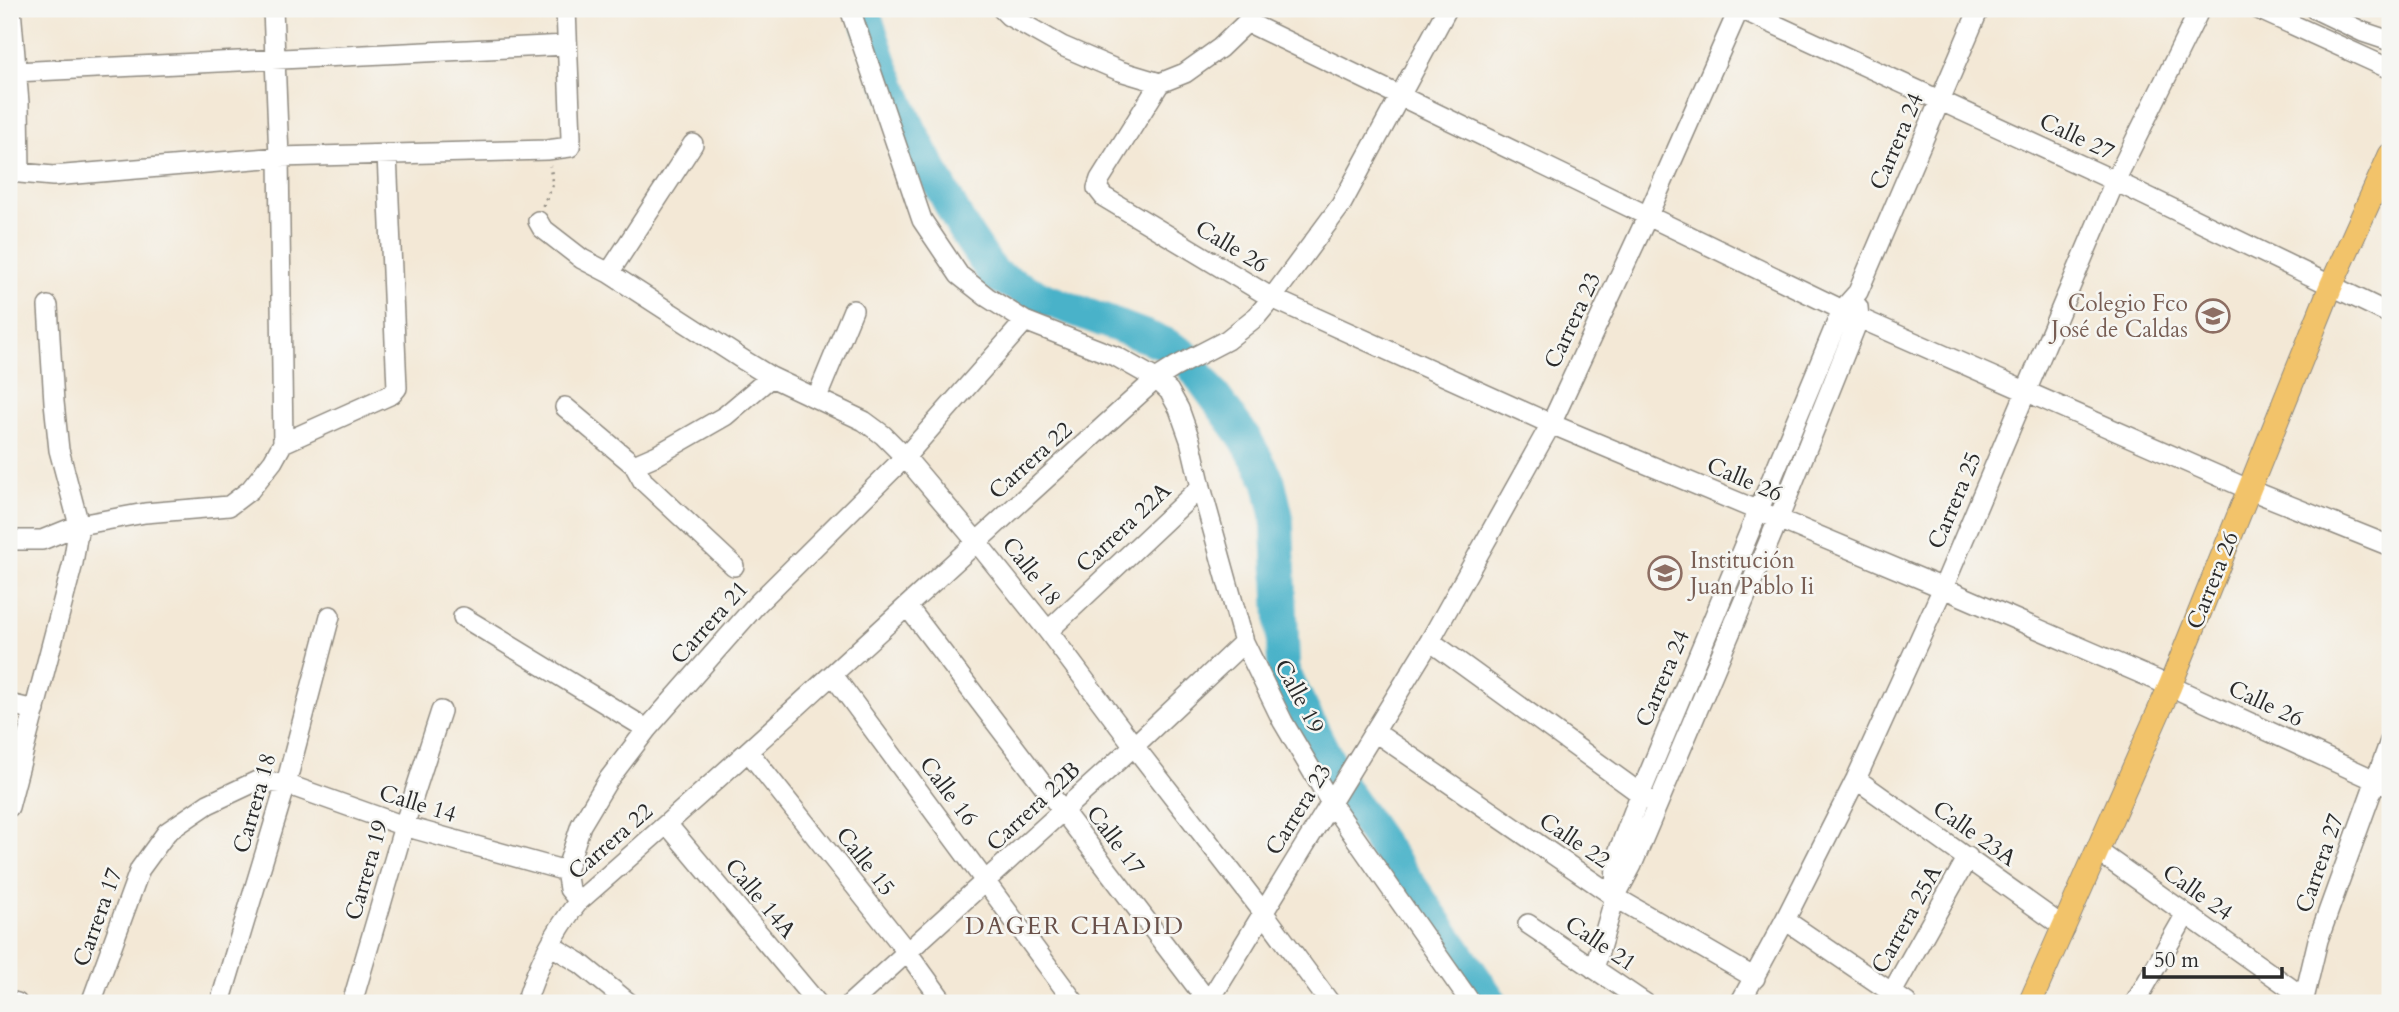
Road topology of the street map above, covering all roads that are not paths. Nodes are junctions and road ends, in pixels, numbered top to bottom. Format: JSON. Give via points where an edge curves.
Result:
{"nodes":[{"id":1,"x":11,"y":9,"type":"edge"},
{"id":2,"x":273,"y":9,"type":"edge"},
{"id":3,"x":566,"y":9,"type":"edge"},
{"id":4,"x":850,"y":9,"type":"edge"},
{"id":5,"x":1002,"y":9,"type":"edge"},
{"id":6,"x":1447,"y":9,"type":"edge"},
{"id":7,"x":1740,"y":9,"type":"edge"},
{"id":8,"x":1979,"y":9,"type":"edge"},
{"id":9,"x":2200,"y":9,"type":"edge"},
{"id":10,"x":2258,"y":9,"type":"edge"},
{"id":11,"x":2315,"y":9,"type":"edge"},
{"id":12,"x":1250,"y":15,"type":"edge"},
{"id":13,"x":2390,"y":41,"type":"edge"},
{"id":14,"x":567,"y":45,"type":"junction"},
{"id":15,"x":275,"y":59,"type":"junction"},
{"id":16,"x":2390,"y":69,"type":"edge"},
{"id":17,"x":15,"y":72,"type":"junction"},
{"id":18,"x":1160,"y":83,"type":"junction"},
{"id":19,"x":1400,"y":95,"type":"junction"},
{"id":20,"x":1940,"y":100,"type":"junction"},
{"id":21,"x":14,"y":103,"type":"edge"},
{"id":22,"x":693,"y":144,"type":"dead end"},
{"id":23,"x":387,"y":154,"type":"junction"},
{"id":24,"x":2390,"y":155,"type":"edge"},
{"id":25,"x":279,"y":157,"type":"junction"},
{"id":26,"x":2115,"y":181,"type":"junction"},
{"id":27,"x":1648,"y":215,"type":"junction"},
{"id":28,"x":538,"y":221,"type":"road end"},
{"id":29,"x":609,"y":273,"type":"junction"},
{"id":30,"x":2331,"y":286,"type":"junction"},
{"id":31,"x":1272,"y":298,"type":"junction"},
{"id":32,"x":48,"y":306,"type":"dead end"},
{"id":33,"x":853,"y":310,"type":"dead end"},
{"id":34,"x":1850,"y":314,"type":"junction"},
{"id":35,"x":2390,"y":314,"type":"edge"},
{"id":36,"x":1025,"y":321,"type":"junction"},
{"id":37,"x":771,"y":377,"type":"junction"},
{"id":38,"x":1156,"y":379,"type":"junction"},
{"id":39,"x":2027,"y":393,"type":"junction"},
{"id":40,"x":817,"y":397,"type":"junction"},
{"id":41,"x":565,"y":407,"type":"dead end"},
{"id":42,"x":1551,"y":424,"type":"junction"},
{"id":43,"x":283,"y":443,"type":"junction"},
{"id":44,"x":905,"y":457,"type":"junction"},
{"id":45,"x":634,"y":466,"type":"junction"},
{"id":46,"x":1201,"y":487,"type":"junction"},
{"id":47,"x":2248,"y":489,"type":"junction"},
{"id":48,"x":1758,"y":511,"type":"junction"},
{"id":49,"x":1778,"y":520,"type":"junction"},
{"id":50,"x":79,"y":525,"type":"junction"},
{"id":51,"x":9,"y":540,"type":"edge"},
{"id":52,"x":976,"y":541,"type":"junction"},
{"id":53,"x":2390,"y":546,"type":"edge"},
{"id":54,"x":734,"y":566,"type":"dead end"},
{"id":55,"x":1943,"y":588,"type":"junction"},
{"id":56,"x":907,"y":606,"type":"junction"},
{"id":57,"x":330,"y":616,"type":"dead end"},
{"id":58,"x":463,"y":617,"type":"dead end"},
{"id":59,"x":1048,"y":631,"type":"junction"},
{"id":60,"x":1430,"y":641,"type":"junction"},
{"id":61,"x":1244,"y":642,"type":"junction"},
{"id":62,"x":832,"y":675,"type":"junction"},
{"id":63,"x":2170,"y":686,"type":"junction"},
{"id":64,"x":9,"y":704,"type":"edge"},
{"id":65,"x":34,"y":710,"type":"junction"},
{"id":66,"x":441,"y":711,"type":"dead end"},
{"id":67,"x":647,"y":729,"type":"junction"},
{"id":68,"x":1375,"y":732,"type":"junction"},
{"id":69,"x":2390,"y":741,"type":"edge"},
{"id":70,"x":1134,"y":746,"type":"junction"},
{"id":71,"x":748,"y":751,"type":"junction"},
{"id":72,"x":1856,"y":779,"type":"junction"},
{"id":73,"x":257,"y":781,"type":"joint"},
{"id":74,"x":2382,"y":783,"type":"edge"},
{"id":75,"x":286,"y":784,"type":"junction"},
{"id":76,"x":1335,"y":797,"type":"junction"},
{"id":77,"x":1648,"y":799,"type":"junction"},
{"id":78,"x":9,"y":807,"type":"edge"},
{"id":79,"x":1064,"y":810,"type":"junction"},
{"id":80,"x":667,"y":824,"type":"junction"},
{"id":81,"x":404,"y":826,"type":"junction"},
{"id":82,"x":2099,"y":852,"type":"junction"},
{"id":83,"x":1968,"y":857,"type":"junction"},
{"id":84,"x":566,"y":872,"type":"junction"},
{"id":85,"x":986,"y":882,"type":"junction"},
{"id":86,"x":1615,"y":897,"type":"junction"},
{"id":87,"x":579,"y":901,"type":"junction"},
{"id":88,"x":1263,"y":912,"type":"junction"},
{"id":89,"x":2186,"y":914,"type":"junction"},
{"id":90,"x":1785,"y":920,"type":"junction"},
{"id":91,"x":1528,"y":924,"type":"dead end"},
{"id":92,"x":2065,"y":928,"type":"junction"},
{"id":93,"x":550,"y":944,"type":"junction"},
{"id":94,"x":908,"y":953,"type":"junction"},
{"id":95,"x":1594,"y":969,"type":"junction"},
{"id":96,"x":1755,"y":978,"type":"junction"},
{"id":97,"x":1895,"y":1000,"type":"edge"},
{"id":98,"x":2303,"y":1000,"type":"edge"},
{"id":99,"x":9,"y":1001,"type":"edge"},
{"id":100,"x":17,"y":1003,"type":"edge"},
{"id":101,"x":91,"y":1003,"type":"edge"},
{"id":102,"x":220,"y":1003,"type":"edge"},
{"id":103,"x":352,"y":1003,"type":"edge"},
{"id":104,"x":526,"y":1003,"type":"edge"},
{"id":105,"x":629,"y":1003,"type":"edge"},
{"id":106,"x":817,"y":1003,"type":"edge"},
{"id":107,"x":851,"y":1003,"type":"edge"},
{"id":108,"x":944,"y":1003,"type":"edge"},
{"id":109,"x":1075,"y":1003,"type":"edge"},
{"id":110,"x":1208,"y":1003,"type":"edge"},
{"id":111,"x":1330,"y":1003,"type":"edge"},
{"id":112,"x":1471,"y":1003,"type":"edge"},
{"id":113,"x":1645,"y":1003,"type":"edge"},
{"id":114,"x":1740,"y":1003,"type":"edge"},
{"id":115,"x":2030,"y":1003,"type":"edge"},
{"id":116,"x":2134,"y":1003,"type":"edge"}],
"edges":[{"from":1,"to":17,"type":"street"},
{"from":2,"to":15,"type":"street"},
{"from":3,"to":14,"type":"street"},
{"from":4,"to":36,"type":"street","via":[[922,220],[960,275]]},
{"from":5,"to":18,"type":"street","via":[[1062,46]]},
{"from":6,"to":19,"type":"street","name":"Carrera 22"},
{"from":7,"to":20,"type":"street","name":"Calle 27"},
{"from":7,"to":27,"type":"street","name":"Carrera 23"},
{"from":8,"to":20,"type":"street","name":"Carrera 24"},
{"from":9,"to":26,"type":"street","name":"Carrera 25"},
{"from":10,"to":16,"type":"street"},
{"from":11,"to":13,"type":"street"},
{"from":12,"to":18,"type":"street","via":[[1220,48],[1185,73]]},
{"from":12,"to":19,"type":"street"},
{"from":14,"to":15,"type":"street"},
{"from":14,"to":23,"type":"street","via":[[570,147]]},
{"from":15,"to":17,"type":"street"},
{"from":15,"to":25,"type":"street"},
{"from":17,"to":21,"type":"street"},
{"from":18,"to":31,"type":"street","name":"Calle 26","via":[[1097,188],[1104,197]]},
{"from":19,"to":27,"type":"street"},
{"from":19,"to":31,"type":"street","name":"Carrera 22","via":[[1341,205]]},
{"from":20,"to":26,"type":"street","name":"Calle 27"},
{"from":20,"to":34,"type":"street","name":"Carrera 24"},
{"from":21,"to":25,"type":"street","via":[[20,173],[53,176]]},
{"from":22,"to":29,"type":"street"},
{"from":23,"to":25,"type":"street"},
{"from":23,"to":43,"type":"street","via":[[397,388]]},
{"from":24,"to":30,"type":"main road","name":"Carrera 26"},
{"from":25,"to":43,"type":"street"},
{"from":26,"to":30,"type":"street","name":"Calle 27"},
{"from":26,"to":39,"type":"street","name":"Carrera 25"},
{"from":27,"to":34,"type":"street"},
{"from":27,"to":42,"type":"street","name":"Carrera 23"},
{"from":28,"to":29,"type":"street","name":"Calle 18","via":[[556,240]]},
{"from":29,"to":37,"type":"street","name":"Calle 18"},
{"from":30,"to":35,"type":"street","name":"Calle 27"},
{"from":30,"to":47,"type":"main road","name":"Carrera 26"},
{"from":31,"to":38,"type":"street","name":"Carrera 22","via":[[1227,340]]},
{"from":31,"to":42,"type":"street","name":"Calle 26"},
{"from":32,"to":50,"type":"street","via":[[59,450]]},
{"from":33,"to":40,"type":"street"},
{"from":34,"to":39,"type":"street"},
{"from":34,"to":48,"type":"street","name":"Carrera 24"},
{"from":34,"to":49,"type":"street","name":"Carrera 24"},
{"from":36,"to":38,"type":"street","via":[[1117,357]]},
{"from":36,"to":44,"type":"street","name":"Carrera 21"},
{"from":37,"to":40,"type":"street","name":"Calle 18"},
{"from":37,"to":45,"type":"street","via":[[725,416]]},
{"from":38,"to":46,"type":"street","name":"Calle 19","via":[[1179,409]]},
{"from":38,"to":52,"type":"street","name":"Carrera 22"},
{"from":39,"to":47,"type":"street"},
{"from":39,"to":55,"type":"street","name":"Carrera 25"},
{"from":40,"to":44,"type":"street","name":"Calle 18","via":[[864,421]]},
{"from":41,"to":45,"type":"street"},
{"from":42,"to":48,"type":"street","name":"Calle 26"},
{"from":42,"to":60,"type":"street","name":"Carrera 23"},
{"from":43,"to":50,"type":"street","via":[[250,491],[229,506],[145,513]]},
{"from":44,"to":52,"type":"street","name":"Calle 18"},
{"from":44,"to":67,"type":"street","name":"Carrera 21","via":[[757,604]]},
{"from":45,"to":54,"type":"street","via":[[643,481]]},
{"from":46,"to":59,"type":"street","name":"Carrera 22A"},
{"from":46,"to":61,"type":"street","name":"Calle 19"},
{"from":47,"to":53,"type":"street"},
{"from":47,"to":63,"type":"main road","name":"Carrera 26"},
{"from":48,"to":49,"type":"street","name":"Calle 26"},
{"from":48,"to":77,"type":"street","name":"Carrera 24"},
{"from":49,"to":55,"type":"street","name":"Calle 26"},
{"from":49,"to":77,"type":"street","name":"Carrera 24"},
{"from":50,"to":51,"type":"street","via":[[42,540]]},
{"from":50,"to":65,"type":"street","via":[[74,564]]},
{"from":52,"to":56,"type":"street","name":"Carrera 22"},
{"from":52,"to":59,"type":"street","name":"Calle 18"},
{"from":55,"to":63,"type":"street","name":"Calle 26"},
{"from":55,"to":72,"type":"street","name":"Carrera 25"},
{"from":56,"to":62,"type":"street","name":"Carrera 22"},
{"from":56,"to":79,"type":"street","name":"Calle 17"},
{"from":57,"to":75,"type":"street","name":"Carrera 18"},
{"from":58,"to":67,"type":"street"},
{"from":59,"to":70,"type":"street","name":"Calle 18"},
{"from":60,"to":68,"type":"street","name":"Carrera 23"},
{"from":60,"to":77,"type":"street"},
{"from":61,"to":70,"type":"street","name":"Carrera 22B"},
{"from":61,"to":76,"type":"street","name":"Calle 19","via":[[1283,722]]},
{"from":62,"to":71,"type":"street","name":"Carrera 22"},
{"from":62,"to":85,"type":"street","name":"Calle 16"},
{"from":63,"to":74,"type":"street","name":"Calle 26"},
{"from":63,"to":82,"type":"main road","name":"Carrera 26"},
{"from":64,"to":65,"type":"street"},
{"from":65,"to":78,"type":"street"},
{"from":66,"to":81,"type":"street","name":"Carrera 19"},
{"from":67,"to":84,"type":"street","name":"Carrera 21","via":[[581,825]]},
{"from":68,"to":76,"type":"street","name":"Carrera 23"},
{"from":68,"to":86,"type":"street","name":"Calle 22"},
{"from":69,"to":74,"type":"street","name":"Carrera 27"},
{"from":70,"to":79,"type":"street","name":"Carrera 22B"},
{"from":70,"to":88,"type":"street","name":"Calle 18"},
{"from":71,"to":80,"type":"street","name":"Carrera 22"},
{"from":71,"to":94,"type":"street","name":"Calle 15"},
{"from":72,"to":83,"type":"street","name":"Calle 23A"},
{"from":72,"to":90,"type":"street","name":"Carrera 25"},
{"from":73,"to":75,"type":"street","name":"Calle 14"},
{"from":73,"to":101,"type":"street","name":"Carrera 17","via":[[208,804],[167,832],[140,869]]},
{"from":74,"to":98,"type":"street","name":"Carrera 27","via":[[2318,940]]},
{"from":75,"to":81,"type":"street","name":"Calle 14"},
{"from":75,"to":102,"type":"street","name":"Carrera 18"},
{"from":76,"to":88,"type":"street","name":"Carrera 23"},
{"from":76,"to":112,"type":"street","name":"Calle 19"},
{"from":77,"to":86,"type":"street","name":"Carrera 24","via":[[1616,858]]},
{"from":79,"to":85,"type":"street","name":"Carrera 22B"},
{"from":79,"to":110,"type":"street","name":"Calle 17"},
{"from":80,"to":87,"type":"street","name":"Carrera 22"},
{"from":80,"to":106,"type":"street","name":"Calle 14A"},
{"from":81,"to":84,"type":"street","name":"Calle 14"},
{"from":81,"to":103,"type":"street","name":"Carrera 19"},
{"from":82,"to":89,"type":"street","name":"Calle 24"},
{"from":82,"to":92,"type":"main road","name":"Carrera 26"},
{"from":83,"to":92,"type":"street","name":"Calle 23A"},
{"from":83,"to":97,"type":"street","name":"Carrera 25A"},
{"from":84,"to":87,"type":"street","via":[[569,889]]},
{"from":85,"to":94,"type":"street","name":"Carrera 22B"},
{"from":85,"to":109,"type":"street","name":"Calle 16"},
{"from":86,"to":95,"type":"street","name":"Carrera 24"},
{"from":86,"to":96,"type":"street","name":"Calle 22"},
{"from":87,"to":93,"type":"street"},
{"from":88,"to":110,"type":"street","name":"Carrera 23"},
{"from":88,"to":111,"type":"street","name":"Calle 18"},
{"from":89,"to":98,"type":"street","name":"Calle 24"},
{"from":89,"to":116,"type":"street"},
{"from":90,"to":96,"type":"street","name":"Carrera 25"},
{"from":90,"to":97,"type":"street"},
{"from":91,"to":95,"type":"street","name":"Calle 21"},
{"from":92,"to":115,"type":"main road","name":"Carrera 26"},
{"from":93,"to":104,"type":"street"},
{"from":93,"to":105,"type":"street"},
{"from":94,"to":107,"type":"street","name":"Carrera 22B"},
{"from":94,"to":108,"type":"street","name":"Calle 15"},
{"from":95,"to":113,"type":"street","name":"Calle 21"},
{"from":96,"to":114,"type":"street","name":"Carrera 25"},
{"from":99,"to":100,"type":"street"}]}
